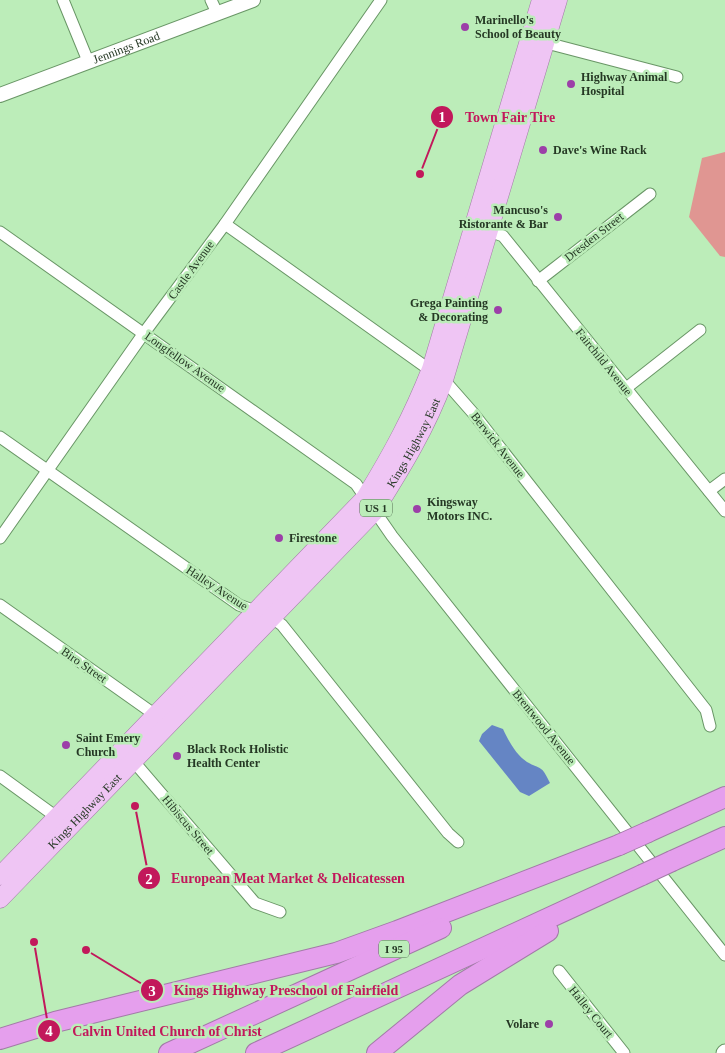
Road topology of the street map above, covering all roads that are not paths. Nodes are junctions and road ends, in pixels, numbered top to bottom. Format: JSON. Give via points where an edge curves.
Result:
{"nodes":[{"id":1,"x":63,"y":0,"type":"edge"},
{"id":2,"x":211,"y":0,"type":"edge"},
{"id":3,"x":253,"y":0,"type":"edge"},
{"id":4,"x":381,"y":0,"type":"edge"},
{"id":5,"x":541,"y":0,"type":"edge"},
{"id":6,"x":558,"y":0,"type":"edge"},
{"id":7,"x":216,"y":14,"type":"junction"},
{"id":8,"x":538,"y":40,"type":"junction"},
{"id":9,"x":88,"y":60,"type":"junction"},
{"id":10,"x":677,"y":77,"type":"dead end"},
{"id":11,"x":0,"y":95,"type":"edge"},
{"id":12,"x":650,"y":194,"type":"dead end"},
{"id":13,"x":225,"y":224,"type":"junction"},
{"id":14,"x":481,"y":228,"type":"junction"},
{"id":15,"x":0,"y":232,"type":"edge"},
{"id":16,"x":538,"y":281,"type":"junction"},
{"id":17,"x":700,"y":330,"type":"dead end"},
{"id":18,"x":144,"y":333,"type":"junction"},
{"id":19,"x":437,"y":374,"type":"junction"},
{"id":20,"x":625,"y":388,"type":"junction"},
{"id":21,"x":0,"y":437,"type":"edge"},
{"id":22,"x":48,"y":470,"type":"junction"},
{"id":23,"x":725,"y":479,"type":"edge"},
{"id":24,"x":709,"y":491,"type":"junction"},
{"id":25,"x":369,"y":505,"type":"junction"},
{"id":26,"x":725,"y":511,"type":"edge"},
{"id":27,"x":0,"y":538,"type":"edge"},
{"id":28,"x":0,"y":605,"type":"edge"},
{"id":29,"x":254,"y":612,"type":"junction"},
{"id":30,"x":271,"y":617,"type":"junction"},
{"id":31,"x":162,"y":720,"type":"junction"},
{"id":32,"x":710,"y":726,"type":"dead end"},
{"id":33,"x":128,"y":755,"type":"junction"},
{"id":34,"x":0,"y":776,"type":"edge"},
{"id":35,"x":725,"y":797,"type":"edge"},
{"id":36,"x":63,"y":822,"type":"junction"},
{"id":37,"x":725,"y":837,"type":"edge"},
{"id":38,"x":458,"y":842,"type":"dead end"},
{"id":39,"x":620,"y":845,"type":"junction"},
{"id":40,"x":725,"y":847,"type":"edge"},
{"id":41,"x":672,"y":861,"type":"junction"},
{"id":42,"x":642,"y":875,"type":"junction"},
{"id":43,"x":0,"y":876,"type":"edge"},
{"id":44,"x":0,"y":898,"type":"edge"},
{"id":45,"x":280,"y":912,"type":"dead end"},
{"id":46,"x":725,"y":955,"type":"edge"},
{"id":47,"x":558,"y":971,"type":"dead end"},
{"id":48,"x":0,"y":1039,"type":"edge"},
{"id":49,"x":169,"y":1053,"type":"edge"},
{"id":50,"x":256,"y":1053,"type":"edge"},
{"id":51,"x":377,"y":1053,"type":"edge"},
{"id":52,"x":624,"y":1053,"type":"edge"}],
"edges":[{"from":1,"to":9,"type":"street"},
{"from":2,"to":7,"type":"street"},
{"from":3,"to":7,"type":"street","name":"Jennings Road"},
{"from":4,"to":13,"type":"street","name":"Castle Avenue"},
{"from":5,"to":8,"type":"main road","name":"Kings Highway East","number":"US 1"},
{"from":6,"to":8,"type":"main road","name":"Kings Highway East","number":"US 1"},
{"from":7,"to":9,"type":"street","name":"Jennings Road"},
{"from":8,"to":10,"type":"street"},
{"from":8,"to":14,"type":"main road","name":"Kings Highway East","number":"US 1"},
{"from":9,"to":11,"type":"street","name":"Jennings Road"},
{"from":12,"to":16,"type":"street","name":"Dresden Street"},
{"from":13,"to":18,"type":"street","name":"Castle Avenue"},
{"from":13,"to":19,"type":"street","name":"Berwick Avenue"},
{"from":14,"to":16,"type":"street","name":"Fairchild Avenue","via":[[503,236]]},
{"from":14,"to":19,"type":"main road","name":"Kings Highway East","number":"US 1"},
{"from":15,"to":18,"type":"street","name":"Longfellow Avenue"},
{"from":16,"to":20,"type":"street","name":"Fairchild Avenue"},
{"from":17,"to":20,"type":"street"},
{"from":18,"to":22,"type":"street","name":"Castle Avenue"},
{"from":18,"to":25,"type":"street","name":"Longfellow Avenue","via":[[356,484]]},
{"from":19,"to":25,"type":"main road","name":"Kings Highway East","number":"US 1","via":[[435,403],[407,460]]},
{"from":19,"to":32,"type":"street","name":"Berwick Avenue","via":[[473,412],[706,710]]},
{"from":20,"to":24,"type":"street","name":"Fairchild Avenue"},
{"from":21,"to":22,"type":"street","name":"Halley Avenue"},
{"from":22,"to":27,"type":"street","name":"Castle Avenue"},
{"from":22,"to":29,"type":"street","name":"Halley Avenue","via":[[239,605]]},
{"from":23,"to":24,"type":"street"},
{"from":24,"to":26,"type":"street","name":"Fairchild Avenue"},
{"from":25,"to":29,"type":"main road","name":"Kings Highway East","number":"US 1"},
{"from":25,"to":30,"type":"main road","name":"Kings Highway East","number":"US 1"},
{"from":25,"to":46,"type":"street","name":"Brentwood Avenue"},
{"from":28,"to":31,"type":"street","name":"Biro Street"},
{"from":29,"to":30,"type":"street","name":"Halley Avenue"},
{"from":29,"to":31,"type":"main road","name":"Kings Highway East","number":"US 1"},
{"from":30,"to":31,"type":"main road","name":"Kings Highway East","number":"US 1"},
{"from":30,"to":38,"type":"street","name":"Halley Avenue","via":[[282,625]]},
{"from":31,"to":33,"type":"main road","name":"Kings Highway East","number":"US 1"},
{"from":33,"to":36,"type":"main road","name":"Kings Highway East","number":"US 1"},
{"from":33,"to":45,"type":"street","name":"Hibiscus Street","via":[[255,903]]},
{"from":34,"to":36,"type":"street"},
{"from":35,"to":39,"type":"highway","number":"I 95","bridge":true},
{"from":36,"to":43,"type":"main road","name":"Kings Highway East","number":"US 1"},
{"from":36,"to":44,"type":"main road","name":"Kings Highway East","number":"US 1"},
{"from":37,"to":41,"type":"highway"},
{"from":39,"to":48,"type":"highway","via":[[336,953],[40,1026]]},
{"from":39,"to":49,"type":"highway","number":"I 95"},
{"from":40,"to":41,"type":"highway"},
{"from":41,"to":42,"type":"highway","bridge":true},
{"from":42,"to":50,"type":"highway"},
{"from":42,"to":51,"type":"highway","via":[[477,973]]},
{"from":47,"to":52,"type":"street","name":"Halley Court"}]}
